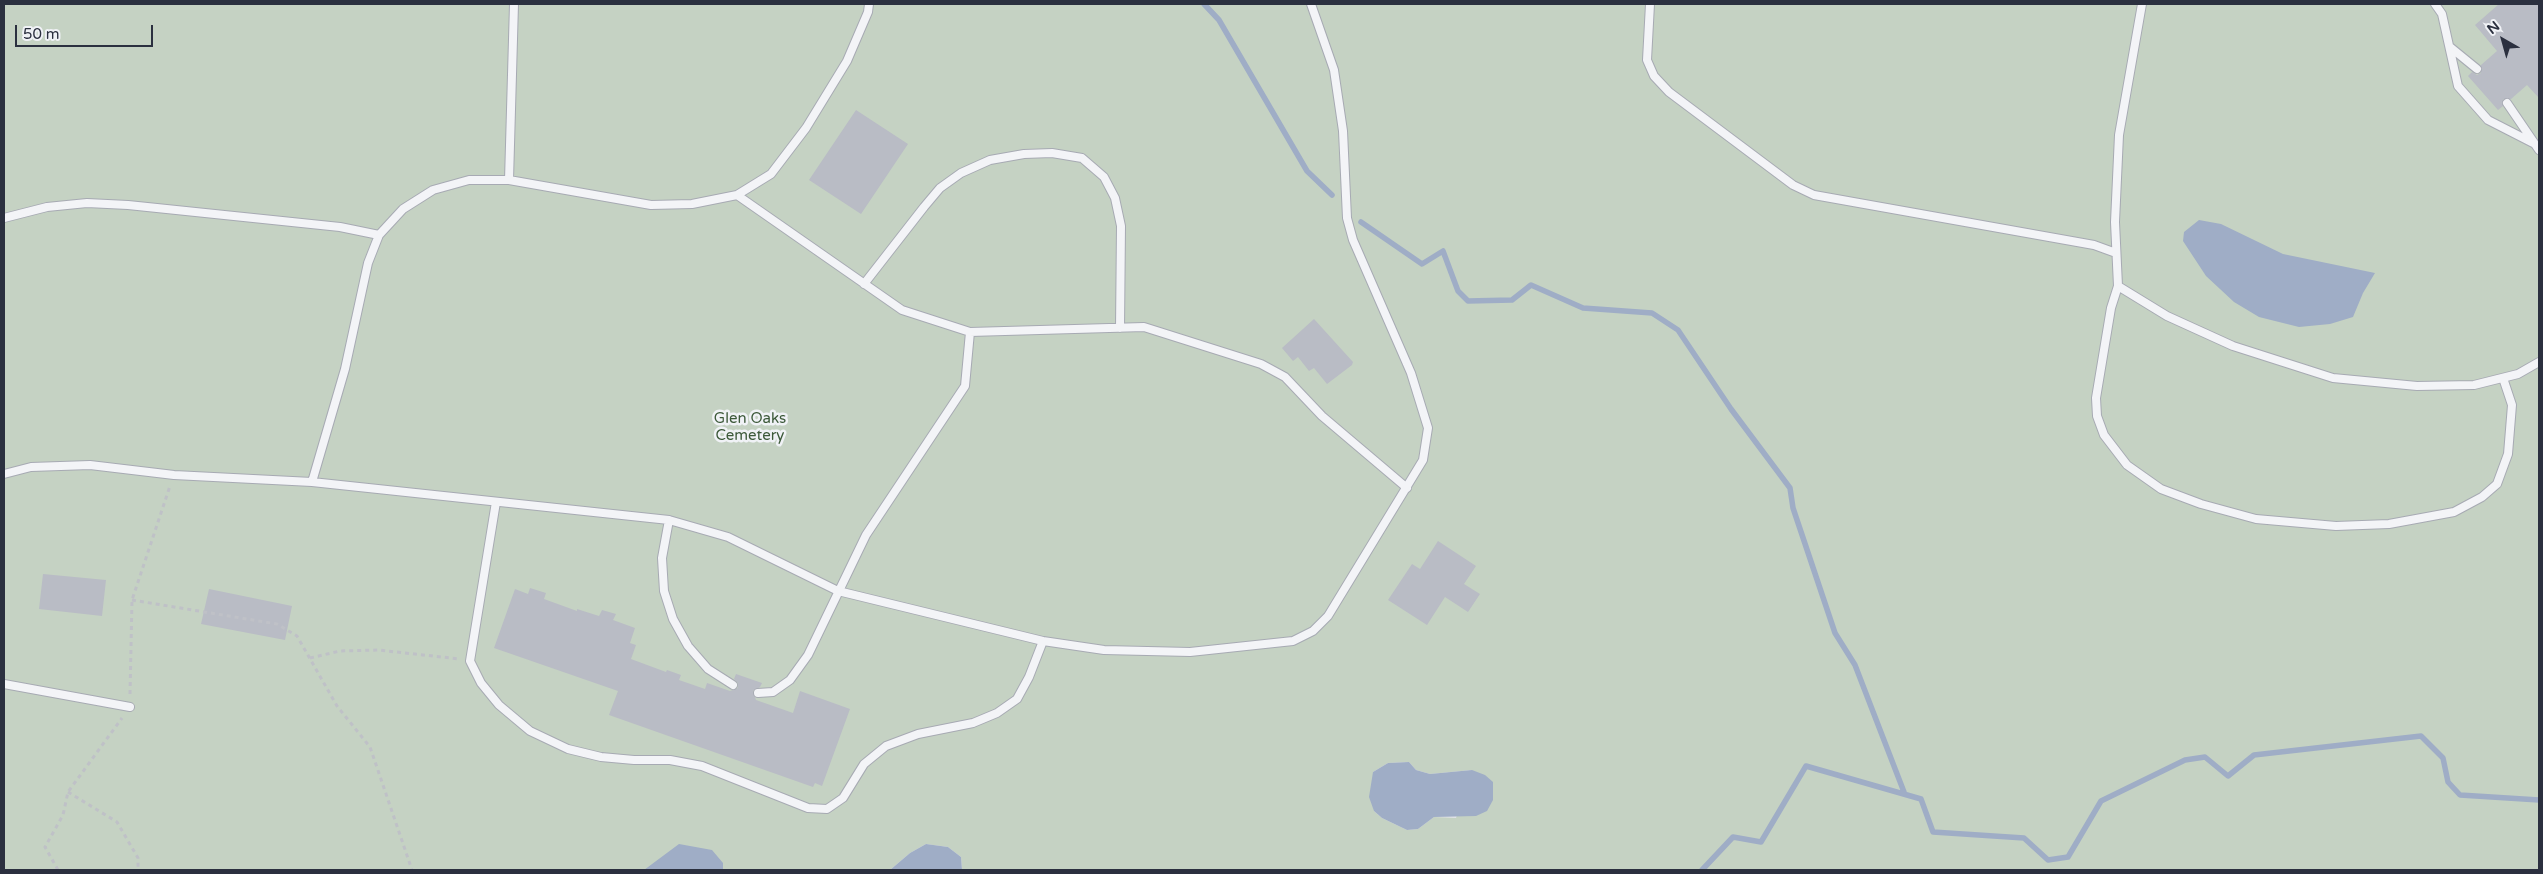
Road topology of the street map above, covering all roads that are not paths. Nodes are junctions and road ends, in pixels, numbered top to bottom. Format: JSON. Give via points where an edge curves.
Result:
{"nodes":[{"id":1,"x":514,"y":4,"type":"edge"},
{"id":2,"x":869,"y":4,"type":"edge"},
{"id":3,"x":1311,"y":4,"type":"edge"},
{"id":4,"x":1650,"y":4,"type":"edge"},
{"id":5,"x":2142,"y":4,"type":"edge"},
{"id":6,"x":2435,"y":4,"type":"edge"},
{"id":7,"x":2450,"y":47,"type":"junction"},
{"id":8,"x":2477,"y":68,"type":"dead end"},
{"id":9,"x":2507,"y":103,"type":"dead end"},
{"id":10,"x":2533,"y":143,"type":"junction"},
{"id":11,"x":2539,"y":150,"type":"edge"},
{"id":12,"x":509,"y":180,"type":"junction"},
{"id":13,"x":737,"y":196,"type":"junction"},
{"id":14,"x":4,"y":218,"type":"edge"},
{"id":15,"x":379,"y":235,"type":"junction"},
{"id":16,"x":2116,"y":253,"type":"junction"},
{"id":17,"x":864,"y":284,"type":"junction"},
{"id":18,"x":2118,"y":286,"type":"junction"},
{"id":19,"x":1120,"y":328,"type":"junction"},
{"id":20,"x":970,"y":332,"type":"junction"},
{"id":21,"x":2539,"y":362,"type":"edge"},
{"id":22,"x":2503,"y":378,"type":"junction"},
{"id":23,"x":4,"y":474,"type":"edge"},
{"id":24,"x":312,"y":482,"type":"junction"},
{"id":25,"x":1407,"y":488,"type":"junction"},
{"id":26,"x":496,"y":502,"type":"junction"},
{"id":27,"x":669,"y":520,"type":"junction"},
{"id":28,"x":838,"y":591,"type":"junction"},
{"id":29,"x":1043,"y":641,"type":"junction"},
{"id":30,"x":4,"y":684,"type":"edge"},
{"id":31,"x":733,"y":685,"type":"dead end"},
{"id":32,"x":758,"y":693,"type":"dead end"},
{"id":33,"x":130,"y":707,"type":"road end"}],
"edges":[{"from":1,"to":12,"type":"lane"},
{"from":2,"to":13,"type":"lane","via":[[847,61],[806,128],[771,174]]},
{"from":3,"to":25,"type":"lane","via":[[1334,70],[1343,131],[1347,218],[1353,240],[1411,374],[1428,428],[1423,460]]},
{"from":4,"to":16,"type":"lane","via":[[1647,60],[1654,76],[1669,92],[1793,185],[1814,195],[2094,245]]},
{"from":5,"to":16,"type":"lane","via":[[2119,135]]},
{"from":6,"to":7,"type":"lane","via":[[2442,14]]},
{"from":7,"to":8,"type":"lane"},
{"from":7,"to":10,"type":"lane","via":[[2458,86],[2488,120]]},
{"from":9,"to":10,"type":"lane"},
{"from":10,"to":11,"type":"lane"},
{"from":12,"to":13,"type":"lane","via":[[651,205],[692,204]]},
{"from":12,"to":15,"type":"lane","via":[[469,180],[433,190],[403,209]]},
{"from":13,"to":17,"type":"lane"},
{"from":14,"to":15,"type":"lane","via":[[47,207],[86,203],[340,227]]},
{"from":15,"to":24,"type":"lane","via":[[368,263],[345,369]]},
{"from":16,"to":18,"type":"lane"},
{"from":17,"to":19,"type":"lane","via":[[940,188],[961,173],[990,160],[1024,154],[1052,153],[1082,158],[1104,177],[1115,198],[1120,226]]},
{"from":17,"to":20,"type":"lane","via":[[902,310]]},
{"from":18,"to":22,"type":"lane","via":[[2167,316],[2233,346],[2333,378],[2417,386],[2474,385]]},
{"from":18,"to":22,"type":"lane","via":[[2110,308],[2096,398],[2097,416],[2104,435],[2127,465],[2161,489],[2256,519],[2336,526],[2389,524],[2454,512],[2482,497],[2497,484],[2508,454],[2512,405]]},
{"from":19,"to":20,"type":"lane"},
{"from":19,"to":25,"type":"lane","via":[[1144,327],[1261,364],[1285,377],[1322,416]]},
{"from":20,"to":28,"type":"lane","via":[[965,386],[866,535]]},
{"from":21,"to":22,"type":"lane"},
{"from":23,"to":24,"type":"lane","via":[[31,467],[90,465],[174,475]]},
{"from":24,"to":26,"type":"lane"},
{"from":25,"to":29,"type":"lane","via":[[1328,616],[1313,632],[1293,640],[1190,652],[1104,650]]},
{"from":26,"to":27,"type":"lane"},
{"from":26,"to":29,"type":"lane","via":[[470,661],[500,706],[530,731],[568,749],[601,757],[670,760],[702,766],[808,808],[827,809],[843,798],[864,764],[886,746],[918,734],[973,723],[997,713],[1016,699],[1030,678]]},
{"from":27,"to":28,"type":"lane","via":[[728,537]]},
{"from":27,"to":31,"type":"lane","via":[[662,558],[664,591],[673,619],[688,646],[708,670]]},
{"from":28,"to":29,"type":"lane"},
{"from":28,"to":32,"type":"lane","via":[[808,655],[790,680],[773,692]]},
{"from":30,"to":33,"type":"lane"}]}
